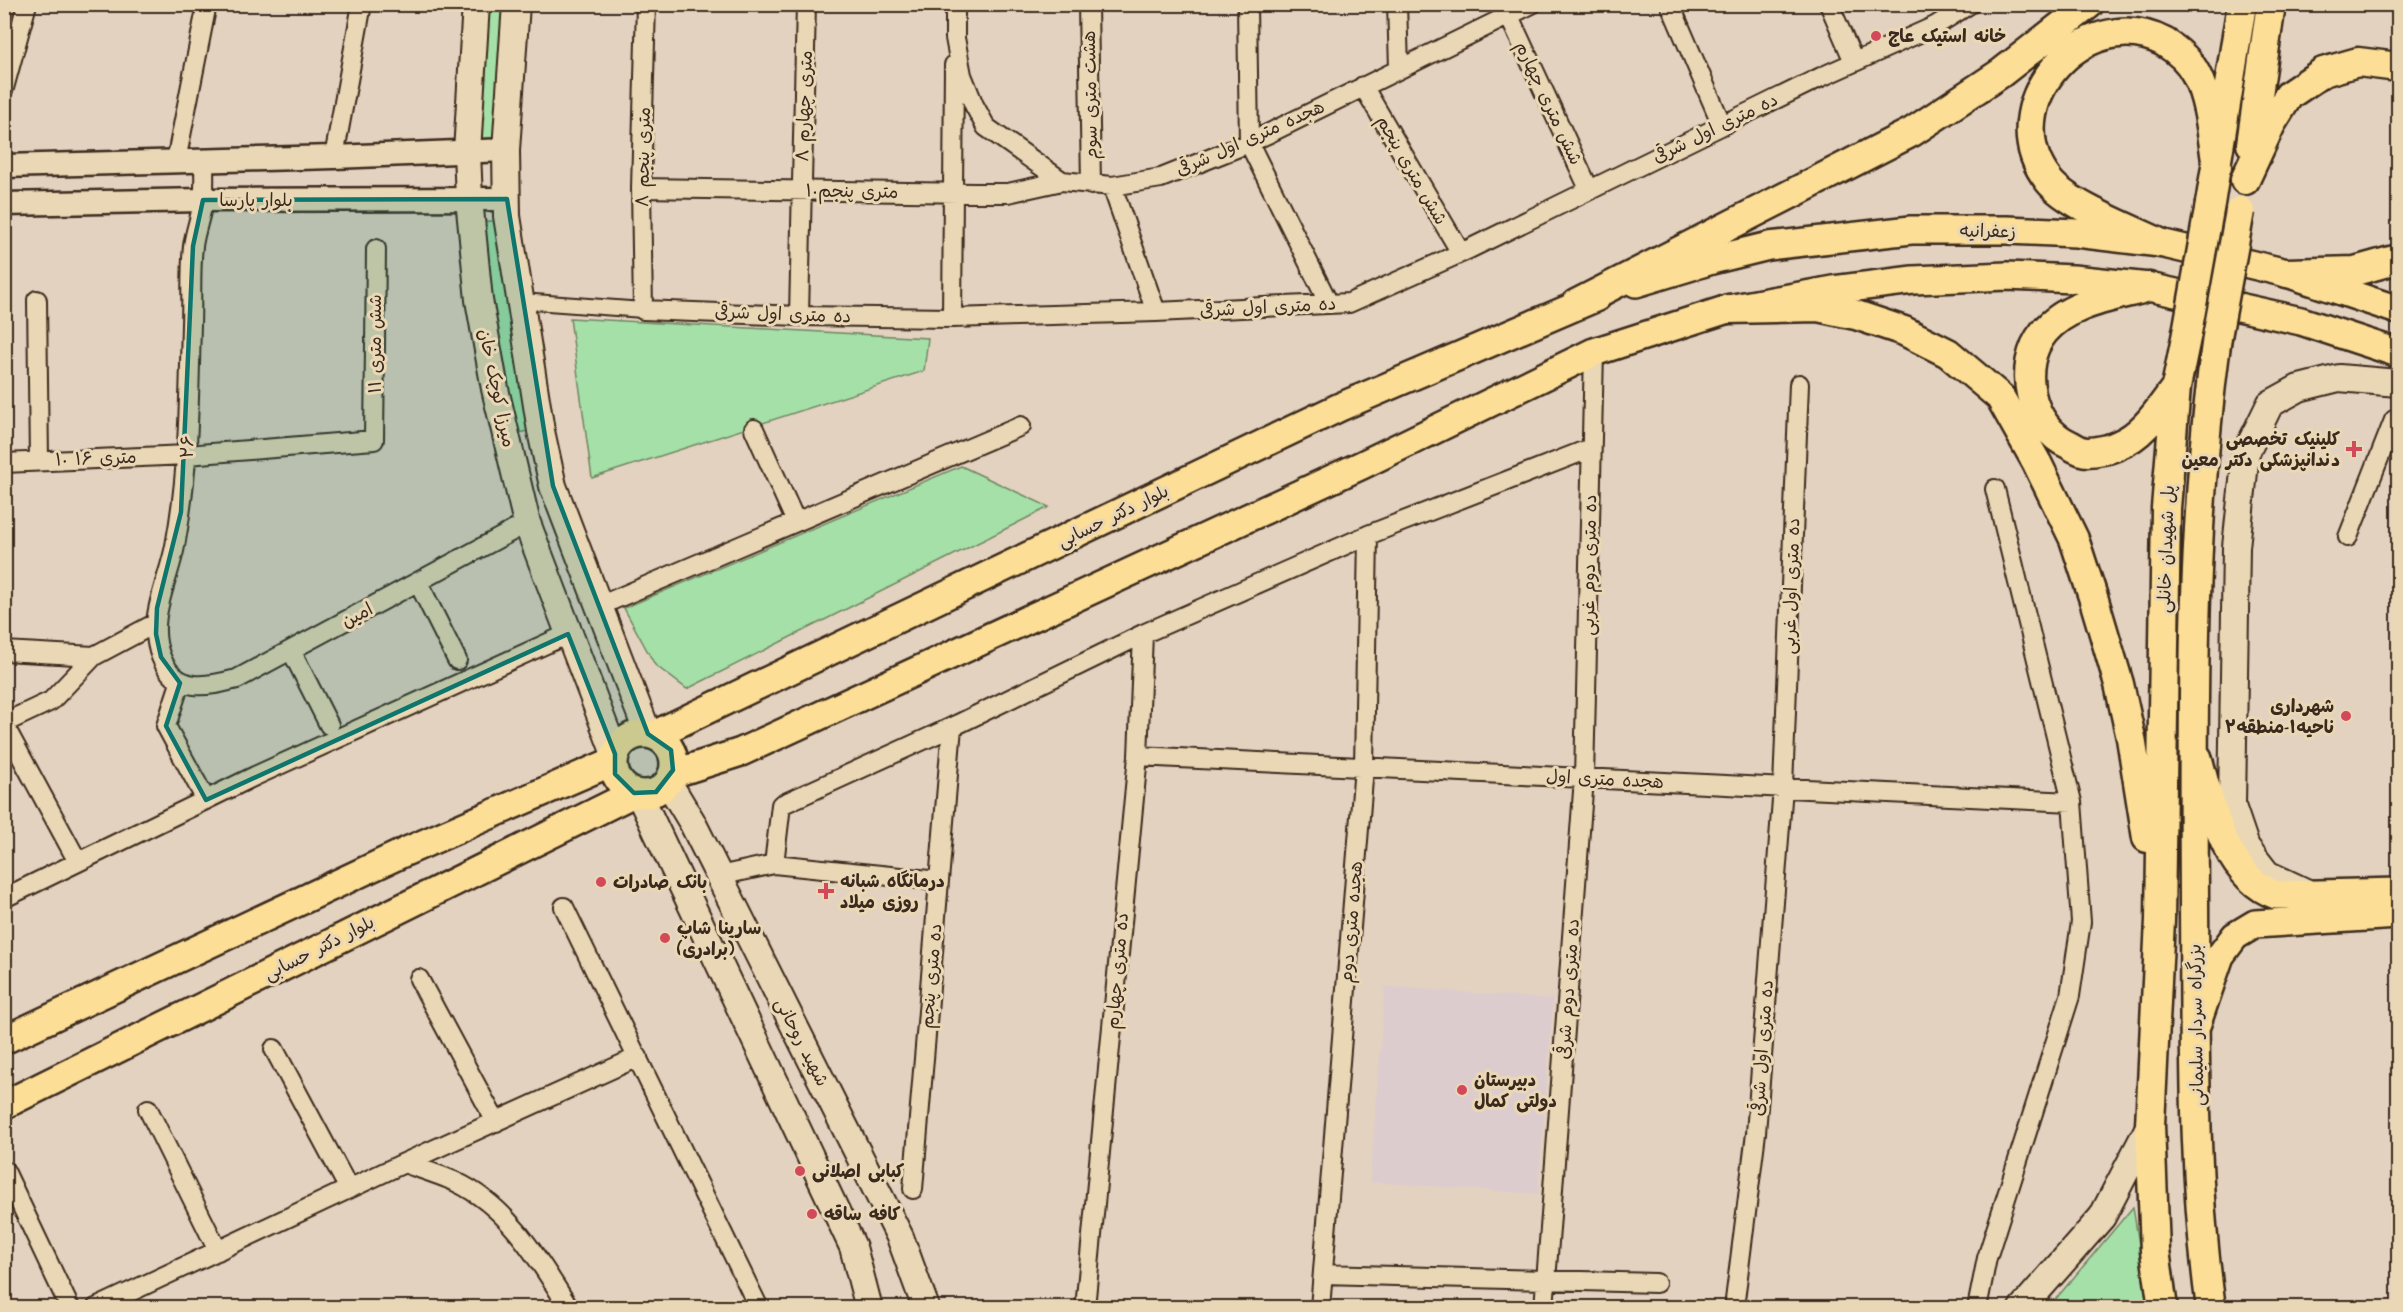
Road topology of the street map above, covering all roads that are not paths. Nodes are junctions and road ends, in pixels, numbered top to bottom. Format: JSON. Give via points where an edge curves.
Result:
{"nodes":[{"id":1,"x":27,"y":4,"type":"edge"},
{"id":2,"x":207,"y":4,"type":"edge"},
{"id":3,"x":362,"y":4,"type":"edge"},
{"id":4,"x":476,"y":4,"type":"edge"},
{"id":5,"x":516,"y":4,"type":"edge"},
{"id":6,"x":646,"y":4,"type":"edge"},
{"id":7,"x":806,"y":4,"type":"edge"},
{"id":8,"x":955,"y":4,"type":"edge"},
{"id":9,"x":1088,"y":4,"type":"edge"},
{"id":10,"x":1247,"y":4,"type":"edge"},
{"id":11,"x":1397,"y":4,"type":"edge"},
{"id":12,"x":1532,"y":4,"type":"edge"},
{"id":13,"x":1670,"y":4,"type":"edge"},
{"id":14,"x":1829,"y":4,"type":"edge"},
{"id":15,"x":1970,"y":4,"type":"edge"},
{"id":16,"x":2089,"y":4,"type":"edge"},
{"id":17,"x":2242,"y":4,"type":"edge"},
{"id":18,"x":2271,"y":4,"type":"edge"},
{"id":19,"x":1509,"y":16,"type":"junction"},
{"id":20,"x":955,"y":39,"type":"junction"},
{"id":21,"x":1854,"y":62,"type":"junction"},
{"id":22,"x":2398,"y":67,"type":"edge"},
{"id":23,"x":1399,"y":68,"type":"junction"},
{"id":24,"x":1363,"y":86,"type":"junction"},
{"id":25,"x":4,"y":88,"type":"edge"},
{"id":26,"x":1722,"y":125,"type":"junction"},
{"id":27,"x":1249,"y":143,"type":"junction"},
{"id":28,"x":506,"y":150,"type":"junction"},
{"id":29,"x":467,"y":152,"type":"junction"},
{"id":30,"x":334,"y":157,"type":"junction"},
{"id":31,"x":204,"y":160,"type":"junction"},
{"id":32,"x":176,"y":162,"type":"junction"},
{"id":33,"x":4,"y":165,"type":"edge"},
{"id":34,"x":2217,"y":167,"type":"junction"},
{"id":35,"x":2246,"y":180,"type":"junction"},
{"id":36,"x":1062,"y":181,"type":"junction"},
{"id":37,"x":1091,"y":185,"type":"junction"},
{"id":38,"x":1112,"y":186,"type":"junction"},
{"id":39,"x":641,"y":188,"type":"junction"},
{"id":40,"x":1589,"y":189,"type":"junction"},
{"id":41,"x":801,"y":190,"type":"junction"},
{"id":42,"x":953,"y":193,"type":"junction"},
{"id":43,"x":469,"y":199,"type":"junction"},
{"id":44,"x":507,"y":199,"type":"junction"},
{"id":45,"x":203,"y":200,"type":"junction"},
{"id":46,"x":4,"y":204,"type":"edge"},
{"id":47,"x":2160,"y":243,"type":"junction"},
{"id":48,"x":375,"y":249,"type":"dead end"},
{"id":49,"x":1461,"y":253,"type":"junction"},
{"id":50,"x":2398,"y":259,"type":"edge"},
{"id":51,"x":2287,"y":273,"type":"junction"},
{"id":52,"x":2149,"y":287,"type":"junction"},
{"id":53,"x":37,"y":300,"type":"dead end"},
{"id":54,"x":521,"y":301,"type":"junction"},
{"id":55,"x":1329,"y":304,"type":"junction"},
{"id":56,"x":1576,"y":304,"type":"junction"},
{"id":57,"x":1728,"y":309,"type":"junction"},
{"id":58,"x":643,"y":310,"type":"junction"},
{"id":59,"x":2398,"y":310,"type":"edge"},
{"id":60,"x":1156,"y":312,"type":"junction"},
{"id":61,"x":799,"y":316,"type":"junction"},
{"id":62,"x":952,"y":318,"type":"junction"},
{"id":63,"x":1594,"y":352,"type":"junction"},
{"id":64,"x":2398,"y":353,"type":"edge"},
{"id":65,"x":2398,"y":383,"type":"edge"},
{"id":66,"x":1799,"y":384,"type":"dead end"},
{"id":67,"x":2176,"y":387,"type":"junction"},
{"id":68,"x":2398,"y":417,"type":"edge"},
{"id":69,"x":1022,"y":426,"type":"dead end"},
{"id":70,"x":754,"y":429,"type":"dead end"},
{"id":71,"x":541,"y":431,"type":"junction"},
{"id":72,"x":507,"y":439,"type":"junction"},
{"id":73,"x":374,"y":440,"type":"joint"},
{"id":74,"x":1591,"y":448,"type":"junction"},
{"id":75,"x":187,"y":455,"type":"junction"},
{"id":76,"x":39,"y":460,"type":"junction"},
{"id":77,"x":4,"y":463,"type":"edge"},
{"id":78,"x":553,"y":486,"type":"junction"},
{"id":79,"x":1995,"y":489,"type":"dead end"},
{"id":80,"x":521,"y":498,"type":"junction"},
{"id":81,"x":796,"y":522,"type":"junction"},
{"id":82,"x":527,"y":524,"type":"junction"},
{"id":83,"x":1368,"y":535,"type":"junction"},
{"id":84,"x":2348,"y":537,"type":"dead end"},
{"id":85,"x":418,"y":582,"type":"junction"},
{"id":86,"x":599,"y":606,"type":"junction"},
{"id":87,"x":156,"y":623,"type":"junction"},
{"id":88,"x":568,"y":634,"type":"junction"},
{"id":89,"x":1143,"y":634,"type":"junction"},
{"id":90,"x":291,"y":650,"type":"junction"},
{"id":91,"x":4,"y":651,"type":"edge"},
{"id":92,"x":94,"y":656,"type":"junction"},
{"id":93,"x":457,"y":660,"type":"dead end"},
{"id":94,"x":180,"y":683,"type":"junction"},
{"id":95,"x":4,"y":724,"type":"edge"},
{"id":96,"x":328,"y":725,"type":"dead end"},
{"id":97,"x":952,"y":728,"type":"junction"},
{"id":98,"x":651,"y":734,"type":"junction"},
{"id":99,"x":2193,"y":741,"type":"junction"},
{"id":100,"x":1138,"y":756,"type":"junction"},
{"id":101,"x":615,"y":757,"type":"junction"},
{"id":102,"x":1364,"y":767,"type":"junction"},
{"id":103,"x":670,"y":778,"type":"junction"},
{"id":104,"x":1584,"y":778,"type":"junction"},
{"id":105,"x":1783,"y":788,"type":"junction"},
{"id":106,"x":637,"y":793,"type":"junction"},
{"id":107,"x":206,"y":800,"type":"junction"},
{"id":108,"x":2072,"y":802,"type":"junction"},
{"id":109,"x":78,"y":862,"type":"junction"},
{"id":110,"x":774,"y":864,"type":"junction"},
{"id":111,"x":719,"y":876,"type":"junction"},
{"id":112,"x":939,"y":881,"type":"junction"},
{"id":113,"x":2398,"y":892,"type":"edge"},
{"id":114,"x":2310,"y":894,"type":"junction"},
{"id":115,"x":4,"y":898,"type":"edge"},
{"id":116,"x":564,"y":907,"type":"dead end"},
{"id":117,"x":2398,"y":915,"type":"edge"},
{"id":118,"x":2160,"y":920,"type":"junction"},
{"id":119,"x":420,"y":979,"type":"dead end"},
{"id":120,"x":2195,"y":1030,"type":"junction"},
{"id":121,"x":4,"y":1040,"type":"edge"},
{"id":122,"x":274,"y":1048,"type":"dead end"},
{"id":123,"x":638,"y":1057,"type":"junction"},
{"id":124,"x":4,"y":1105,"type":"edge"},
{"id":125,"x":148,"y":1109,"type":"dead end"},
{"id":126,"x":496,"y":1122,"type":"junction"},
{"id":127,"x":2150,"y":1125,"type":"junction"},
{"id":128,"x":404,"y":1163,"type":"junction"},
{"id":129,"x":5,"y":1171,"type":"edge"},
{"id":130,"x":349,"y":1189,"type":"junction"},
{"id":131,"x":913,"y":1189,"type":"dead end"},
{"id":132,"x":218,"y":1251,"type":"junction"},
{"id":133,"x":1323,"y":1274,"type":"junction"},
{"id":134,"x":1546,"y":1280,"type":"junction"},
{"id":135,"x":1656,"y":1283,"type":"dead end"},
{"id":136,"x":70,"y":1308,"type":"edge"},
{"id":137,"x":96,"y":1308,"type":"edge"},
{"id":138,"x":568,"y":1308,"type":"edge"},
{"id":139,"x":759,"y":1308,"type":"edge"},
{"id":140,"x":869,"y":1308,"type":"edge"},
{"id":141,"x":926,"y":1308,"type":"edge"},
{"id":142,"x":1085,"y":1308,"type":"edge"},
{"id":143,"x":1320,"y":1308,"type":"edge"},
{"id":144,"x":1544,"y":1308,"type":"edge"},
{"id":145,"x":1734,"y":1308,"type":"edge"},
{"id":146,"x":1977,"y":1308,"type":"edge"},
{"id":147,"x":2022,"y":1308,"type":"edge"},
{"id":148,"x":2163,"y":1308,"type":"edge"},
{"id":149,"x":2211,"y":1308,"type":"edge"}],
"edges":[{"from":1,"to":25,"type":"street"},
{"from":2,"to":32,"type":"street"},
{"from":3,"to":30,"type":"street"},
{"from":4,"to":29,"type":"main road","name":"میرزا کوچک خان"},
{"from":5,"to":28,"type":"main road","name":"میرزا کوچک خان"},
{"from":6,"to":39,"type":"street","name":"۸ متری پنجم"},
{"from":7,"to":41,"type":"street","name":"۸ متری چهارم"},
{"from":8,"to":20,"type":"street","name":"هجده متری اول شرقی"},
{"from":9,"to":37,"type":"street","name":"هشت متری سوم"},
{"from":10,"to":27,"type":"street"},
{"from":11,"to":23,"type":"street"},
{"from":12,"to":19,"type":"street","name":"هجده متری اول شرقی"},
{"from":13,"to":26,"type":"street"},
{"from":14,"to":21,"type":"street"},
{"from":15,"to":21,"type":"street","name":"ده متری اول شرقی","via":[[1935,26]]},
{"from":16,"to":56,"type":"highway","via":[[2001,73],[1912,132]]},
{"from":17,"to":34,"type":"highway","name":"پل شهیدان خانلی"},
{"from":18,"to":35,"type":"highway","name":"پل شهیدان خانلی"},
{"from":19,"to":23,"type":"street","name":"هجده متری اول شرقی"},
{"from":19,"to":40,"type":"street","name":"شش متری چهارم"},
{"from":20,"to":36,"type":"street","name":"هجده متری اول شرقی","via":[[962,75],[986,127]]},
{"from":20,"to":42,"type":"street"},
{"from":21,"to":26,"type":"street","name":"ده متری اول شرقی"},
{"from":22,"to":35,"type":"highway","via":[[2358,62],[2323,72],[2289,95]]},
{"from":23,"to":24,"type":"street","name":"هجده متری اول شرقی"},
{"from":24,"to":27,"type":"street","name":"هجده متری اول شرقی"},
{"from":24,"to":49,"type":"street","name":"شش متری پنجم"},
{"from":26,"to":40,"type":"street","name":"ده متری اول شرقی"},
{"from":27,"to":38,"type":"street","name":"هجده متری اول شرقی","via":[[1161,178]]},
{"from":27,"to":55,"type":"street"},
{"from":28,"to":29,"type":"street"},
{"from":28,"to":44,"type":"main road","name":"میرزا کوچک خان"},
{"from":29,"to":30,"type":"street"},
{"from":29,"to":43,"type":"main road","name":"میرزا کوچک خان"},
{"from":30,"to":31,"type":"street"},
{"from":31,"to":32,"type":"street"},
{"from":31,"to":45,"type":"street","name":"۲۶"},
{"from":32,"to":33,"type":"street"},
{"from":34,"to":47,"type":"highway","via":[[2206,97],[2195,71],[2178,50],[2156,37],[2129,31],[2103,35],[2078,45],[2046,76],[2035,101],[2030,129],[2035,156],[2049,181],[2080,205]]},
{"from":34,"to":67,"type":"highway","name":"پل شهیدان خانلی","bridge":true},
{"from":35,"to":99,"type":"highway","name":"پل شهیدان خانلی","bridge":true,"via":[[2217,337],[2199,510]]},
{"from":36,"to":37,"type":"street","name":"هجده متری اول شرقی"},
{"from":36,"to":42,"type":"street","name":"۱۰متری پنجم","via":[[1008,193]]},
{"from":37,"to":38,"type":"street","name":"هجده متری اول شرقی"},
{"from":38,"to":60,"type":"street"},
{"from":39,"to":41,"type":"street","name":"۱۰متری پنجم"},
{"from":39,"to":58,"type":"street","name":"۸ متری پنجم"},
{"from":40,"to":49,"type":"street","name":"ده متری اول شرقی"},
{"from":41,"to":42,"type":"street","name":"۱۰متری پنجم"},
{"from":41,"to":61,"type":"street","name":"۸ متری چهارم"},
{"from":42,"to":62,"type":"street"},
{"from":43,"to":44,"type":"street","name":"بلوار پارسا"},
{"from":43,"to":45,"type":"street","name":"بلوار پارسا"},
{"from":43,"to":72,"type":"main road","name":"میرزا کوچک خان","via":[[478,300]]},
{"from":44,"to":54,"type":"main road","name":"میرزا کوچک خان"},
{"from":45,"to":46,"type":"street","name":"بلوار پارسا"},
{"from":45,"to":75,"type":"street","name":"۲۶","via":[[193,246]]},
{"from":47,"to":51,"type":"main road","name":"زعفرانیه"},
{"from":47,"to":56,"type":"main road","name":"زعفرانیه","via":[[2076,233],[1911,230],[1769,246],[1656,276]]},
{"from":48,"to":73,"type":"street","name":"شش متری ۱۱"},
{"from":49,"to":55,"type":"street","name":"ده متری اول شرقی","via":[[1349,303]]},
{"from":50,"to":51,"type":"highway","via":[[2355,271]]},
{"from":51,"to":59,"type":"main road","name":"زعفرانیه"},
{"from":52,"to":57,"type":"main road","via":[[2007,276],[1913,280]]},
{"from":52,"to":64,"type":"main road","via":[[2301,321]]},
{"from":52,"to":67,"type":"highway","via":[[2065,314],[2044,332],[2030,358],[2028,387],[2040,418],[2061,441],[2085,452],[2119,445],[2143,429]]},
{"from":53,"to":76,"type":"street"},
{"from":54,"to":58,"type":"street"},
{"from":54,"to":71,"type":"main road","name":"میرزا کوچک خان"},
{"from":55,"to":60,"type":"street","name":"ده متری اول شرقی"},
{"from":56,"to":98,"type":"main road","name":"بلوار دکتر حسابی","via":[[1340,407]]},
{"from":57,"to":63,"type":"main road"},
{"from":57,"to":118,"type":"highway","via":[[1818,307],[1856,315],[1904,331],[1948,353],[2001,397],[2074,539],[2097,610],[2131,738]]},
{"from":58,"to":61,"type":"street","name":"ده متری اول شرقی"},
{"from":60,"to":62,"type":"street","name":"ده متری اول شرقی"},
{"from":61,"to":62,"type":"street","name":"ده متری اول شرقی"},
{"from":63,"to":74,"type":"street","name":"ده متری دوم غربی"},
{"from":63,"to":103,"type":"main road","via":[[1362,465],[741,752]]},
{"from":65,"to":114,"type":"main road","via":[[2339,378],[2299,388],[2270,404],[2246,453],[2236,547],[2232,806],[2246,847],[2267,874]]},
{"from":66,"to":105,"type":"street","name":"ده متری اول غربی"},
{"from":67,"to":118,"type":"highway","name":"پل شهیدان خانلی","via":[[2166,508]]},
{"from":68,"to":84,"type":"street"},
{"from":69,"to":81,"type":"street"},
{"from":70,"to":81,"type":"street"},
{"from":71,"to":72,"type":"main road"},
{"from":71,"to":78,"type":"main road","name":"میرزا کوچک خان"},
{"from":72,"to":80,"type":"main road","name":"میرزا کوچک خان"},
{"from":73,"to":75,"type":"street","name":"۱۰ متری ۱۶"},
{"from":74,"to":83,"type":"street"},
{"from":74,"to":104,"type":"street","name":"ده متری دوم غربی"},
{"from":75,"to":76,"type":"street","name":"۱۰ متری ۱۶"},
{"from":75,"to":87,"type":"street","name":"۲۶","via":[[181,512]]},
{"from":76,"to":77,"type":"street","name":"۱۰ متری ۱۶"},
{"from":78,"to":80,"type":"main road"},
{"from":78,"to":86,"type":"main road","name":"میرزا کوچک خان"},
{"from":79,"to":108,"type":"street"},
{"from":80,"to":82,"type":"main road","name":"میرزا کوچک خان"},
{"from":81,"to":86,"type":"street"},
{"from":82,"to":85,"type":"street","name":"امین"},
{"from":82,"to":88,"type":"main road","name":"میرزا کوچک خان"},
{"from":83,"to":89,"type":"street"},
{"from":83,"to":102,"type":"street","name":"هجده متری دوم"},
{"from":85,"to":90,"type":"street","name":"امین"},
{"from":85,"to":93,"type":"street"},
{"from":86,"to":98,"type":"main road","name":"میرزا کوچک خان"},
{"from":87,"to":92,"type":"street"},
{"from":87,"to":94,"type":"street","name":"۲۶","via":[[160,657],[172,678]]},
{"from":88,"to":101,"type":"main road","name":"میرزا کوچک خان"},
{"from":88,"to":107,"type":"street"},
{"from":89,"to":97,"type":"street"},
{"from":89,"to":100,"type":"street","name":"ده متری چهارم"},
{"from":90,"to":94,"type":"street","name":"امین","via":[[237,679],[210,686]]},
{"from":90,"to":96,"type":"street"},
{"from":91,"to":92,"type":"street"},
{"from":92,"to":95,"type":"street","via":[[51,701]]},
{"from":94,"to":107,"type":"street","via":[[166,726]]},
{"from":95,"to":109,"type":"street"},
{"from":97,"to":110,"type":"street","via":[[781,805]]},
{"from":97,"to":112,"type":"street","name":"ده متری پنجم"},
{"from":98,"to":101,"type":"main road","via":[[628,738]]},
{"from":98,"to":103,"type":"main road","via":[[671,750],[674,759]]},
{"from":99,"to":114,"type":"main road","via":[[2213,813],[2228,849],[2249,878],[2261,890],[2276,895]]},
{"from":99,"to":120,"type":"highway","name":"بزرگراه سردار سلیمانی"},
{"from":100,"to":102,"type":"street","name":"هجده متری اول"},
{"from":100,"to":142,"type":"street","name":"ده متری چهارم"},
{"from":101,"to":106,"type":"main road","via":[[615,774],[620,783]]},
{"from":101,"to":121,"type":"main road"},
{"from":102,"to":104,"type":"street","name":"هجده متری اول"},
{"from":102,"to":133,"type":"street","name":"هجده متری دوم"},
{"from":103,"to":106,"type":"main road","via":[[656,792]]},
{"from":103,"to":111,"type":"main road","name":"شهید روحانی"},
{"from":104,"to":105,"type":"street","name":"هجده متری اول"},
{"from":104,"to":134,"type":"street","name":"ده متری دوم شرقی"},
{"from":105,"to":108,"type":"street","name":"هجده متری اول"},
{"from":105,"to":145,"type":"street","name":"ده متری اول شرقی","via":[[1756,1133]]},
{"from":106,"to":124,"type":"main road","name":"بلوار دکتر حسابی"},
{"from":106,"to":140,"type":"main road","via":[[853,1247]]},
{"from":107,"to":109,"type":"street"},
{"from":108,"to":146,"type":"street","via":[[2081,922],[2070,996],[1987,1258]]},
{"from":109,"to":115,"type":"street"},
{"from":110,"to":111,"type":"street"},
{"from":110,"to":112,"type":"street"},
{"from":111,"to":141,"type":"main road","name":"شهید روحانی","via":[[900,1237]]},
{"from":112,"to":131,"type":"street","name":"ده متری پنجم"},
{"from":113,"to":114,"type":"main road"},
{"from":116,"to":123,"type":"street"},
{"from":117,"to":120,"type":"main road","via":[[2255,924],[2235,936],[2220,956]]},
{"from":118,"to":127,"type":"highway","name":"بزرگراه سردار سلیمانی"},
{"from":119,"to":126,"type":"street"},
{"from":120,"to":149,"type":"highway","name":"بزرگراه سردار سلیمانی","via":[[2198,1178]]},
{"from":122,"to":130,"type":"street"},
{"from":123,"to":126,"type":"street"},
{"from":123,"to":139,"type":"street"},
{"from":125,"to":132,"type":"street"},
{"from":126,"to":128,"type":"street"},
{"from":127,"to":147,"type":"main road","via":[[2102,1217]]},
{"from":127,"to":148,"type":"highway","name":"بزرگراه سردار سلیمانی"},
{"from":128,"to":130,"type":"street"},
{"from":128,"to":138,"type":"street","via":[[457,1182],[486,1200],[531,1247]]},
{"from":129,"to":136,"type":"street"},
{"from":130,"to":132,"type":"street"},
{"from":132,"to":137,"type":"street"},
{"from":133,"to":134,"type":"street"},
{"from":133,"to":143,"type":"street","name":"هجده متری دوم"},
{"from":134,"to":135,"type":"street"},
{"from":134,"to":144,"type":"street","name":"ده متری دوم شرقی"}]}
